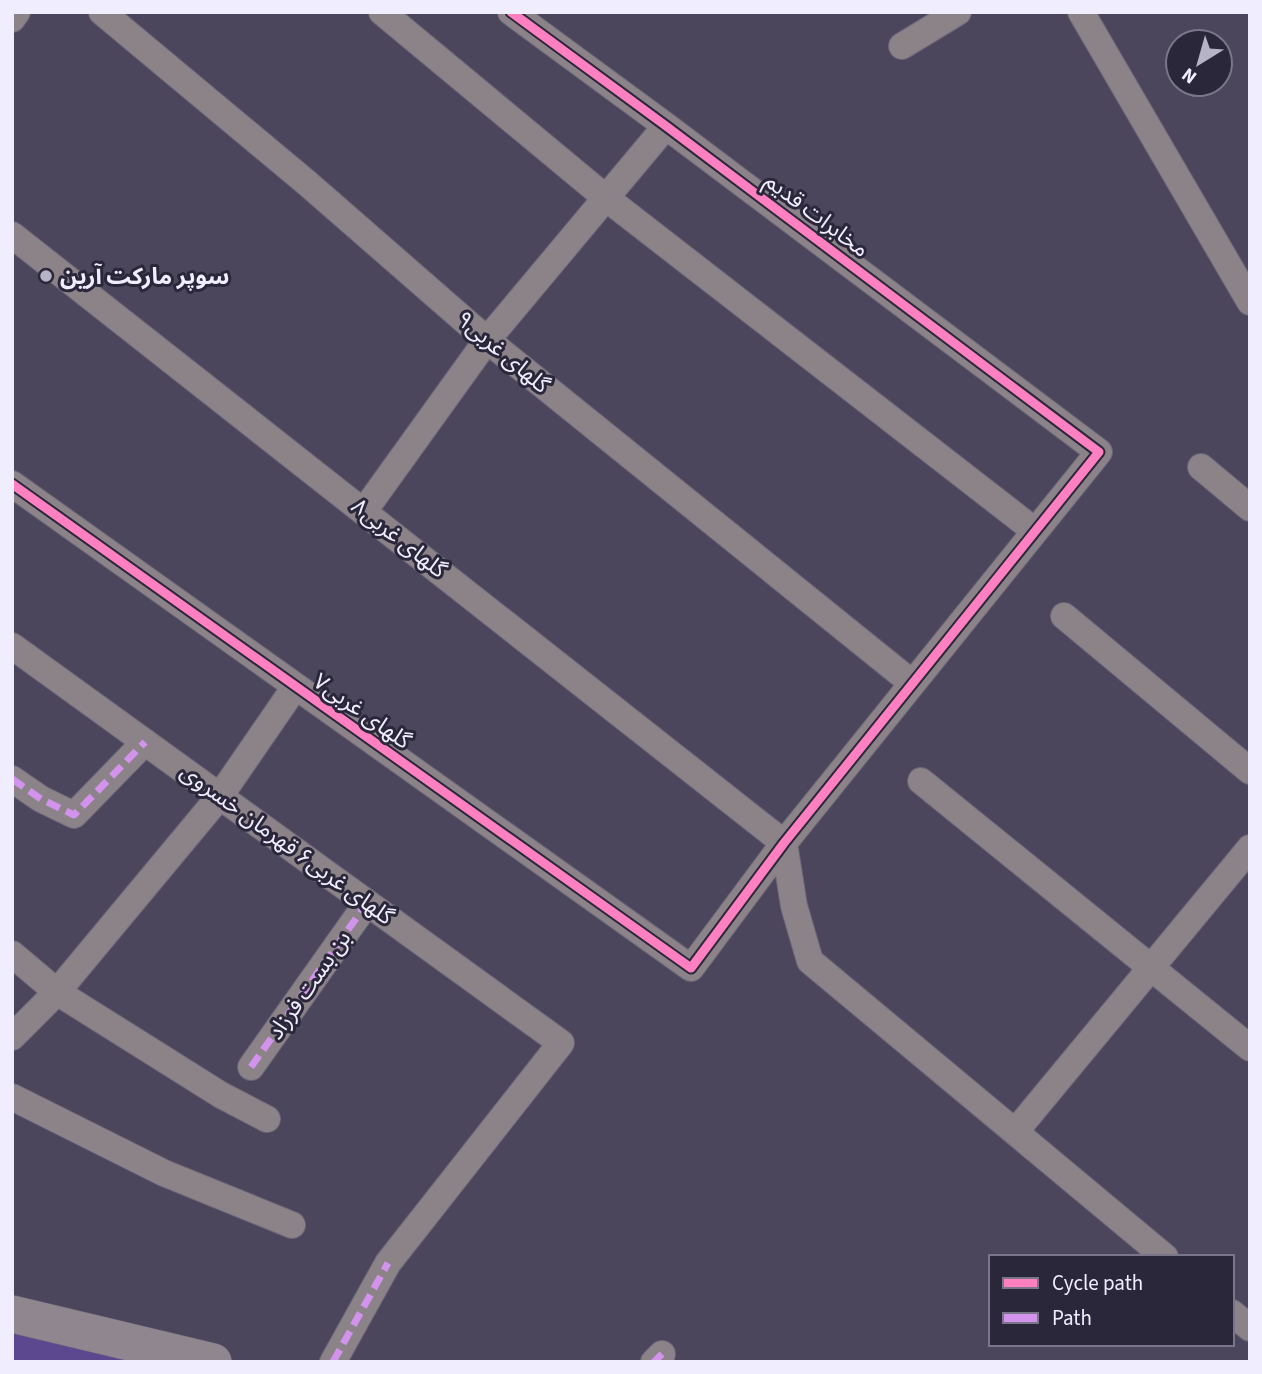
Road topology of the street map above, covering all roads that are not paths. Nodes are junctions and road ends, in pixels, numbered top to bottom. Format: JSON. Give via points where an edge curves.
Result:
{"nodes":[{"id":1,"x":17,"y":12,"type":"edge"},
{"id":2,"x":102,"y":12,"type":"edge"},
{"id":3,"x":382,"y":12,"type":"edge"},
{"id":4,"x":511,"y":12,"type":"edge"},
{"id":5,"x":958,"y":12,"type":"edge"},
{"id":6,"x":1081,"y":12,"type":"edge"},
{"id":7,"x":12,"y":19,"type":"edge"},
{"id":8,"x":902,"y":46,"type":"dead end"},
{"id":9,"x":666,"y":126,"type":"junction"},
{"id":10,"x":606,"y":198,"type":"junction"},
{"id":11,"x":12,"y":235,"type":"edge"},
{"id":12,"x":1250,"y":302,"type":"edge"},
{"id":13,"x":487,"y":340,"type":"junction"},
{"id":14,"x":1201,"y":467,"type":"dead end"},
{"id":15,"x":12,"y":484,"type":"edge"},
{"id":16,"x":1250,"y":508,"type":"edge"},
{"id":17,"x":364,"y":511,"type":"junction"},
{"id":18,"x":1035,"y":531,"type":"junction"},
{"id":19,"x":1064,"y":616,"type":"dead end"},
{"id":20,"x":12,"y":646,"type":"edge"},
{"id":21,"x":912,"y":683,"type":"junction"},
{"id":22,"x":295,"y":687,"type":"junction"},
{"id":23,"x":145,"y":742,"type":"junction"},
{"id":24,"x":1250,"y":771,"type":"edge"},
{"id":25,"x":12,"y":779,"type":"edge"},
{"id":26,"x":921,"y":781,"type":"dead end"},
{"id":27,"x":220,"y":796,"type":"junction"},
{"id":28,"x":784,"y":844,"type":"junction"},
{"id":29,"x":1250,"y":848,"type":"edge"},
{"id":30,"x":367,"y":903,"type":"junction"},
{"id":31,"x":12,"y":954,"type":"edge"},
{"id":32,"x":1152,"y":967,"type":"junction"},
{"id":33,"x":57,"y":992,"type":"junction"},
{"id":34,"x":12,"y":1037,"type":"edge"},
{"id":35,"x":1250,"y":1048,"type":"edge"},
{"id":36,"x":251,"y":1066,"type":"dead end"},
{"id":37,"x":12,"y":1097,"type":"edge"},
{"id":38,"x":267,"y":1119,"type":"dead end"},
{"id":39,"x":1015,"y":1132,"type":"junction"},
{"id":40,"x":292,"y":1225,"type":"dead end"},
{"id":41,"x":1163,"y":1255,"type":"edge"},
{"id":42,"x":12,"y":1314,"type":"edge"},
{"id":43,"x":1234,"y":1315,"type":"edge"},
{"id":44,"x":1250,"y":1328,"type":"edge"},
{"id":45,"x":213,"y":1362,"type":"edge"},
{"id":46,"x":333,"y":1362,"type":"edge"}],
"edges":[{"from":1,"to":7,"type":"street"},
{"from":2,"to":13,"type":"street","name":"گلهای غربی۹"},
{"from":3,"to":10,"type":"street"},
{"from":4,"to":9,"type":"street","name":"مخابرات قدیم"},
{"from":5,"to":8,"type":"street"},
{"from":6,"to":12,"type":"street"},
{"from":9,"to":10,"type":"street"},
{"from":9,"to":18,"type":"street","name":"مخابرات قدیم","via":[[1099,452]]},
{"from":10,"to":13,"type":"street"},
{"from":10,"to":18,"type":"street"},
{"from":11,"to":17,"type":"street","name":"گلهای غربی۸"},
{"from":13,"to":17,"type":"street"},
{"from":13,"to":21,"type":"street","name":"گلهای غربی۹"},
{"from":14,"to":16,"type":"street"},
{"from":15,"to":22,"type":"street","name":"گلهای غربی۷"},
{"from":17,"to":28,"type":"street","name":"گلهای غربی۸"},
{"from":18,"to":21,"type":"street"},
{"from":19,"to":24,"type":"street"},
{"from":20,"to":23,"type":"street","name":"گلهای غربی۶ قهرمان خسروی"},
{"from":21,"to":28,"type":"street"},
{"from":22,"to":27,"type":"street"},
{"from":22,"to":28,"type":"street","name":"گلهای غربی۷","via":[[691,968]]},
{"from":23,"to":25,"type":"street","via":[[74,815]]},
{"from":23,"to":27,"type":"street","name":"گلهای غربی۶ قهرمان خسروی"},
{"from":26,"to":32,"type":"street"},
{"from":27,"to":30,"type":"street","name":"گلهای غربی۶ قهرمان خسروی"},
{"from":27,"to":33,"type":"street"},
{"from":28,"to":39,"type":"street","via":[[794,906],[810,961]]},
{"from":29,"to":32,"type":"street"},
{"from":30,"to":36,"type":"street","name":"بن بست فرزاد"},
{"from":30,"to":46,"type":"street","name":"گلهای غربی۶ قهرمان خسروی","via":[[561,1043],[388,1263]]},
{"from":31,"to":33,"type":"street"},
{"from":32,"to":35,"type":"street"},
{"from":32,"to":39,"type":"street"},
{"from":33,"to":34,"type":"street"},
{"from":33,"to":38,"type":"street"},
{"from":37,"to":40,"type":"street","via":[[164,1173]]},
{"from":39,"to":41,"type":"street"},
{"from":42,"to":45,"type":"main road"},
{"from":43,"to":44,"type":"street"}]}
